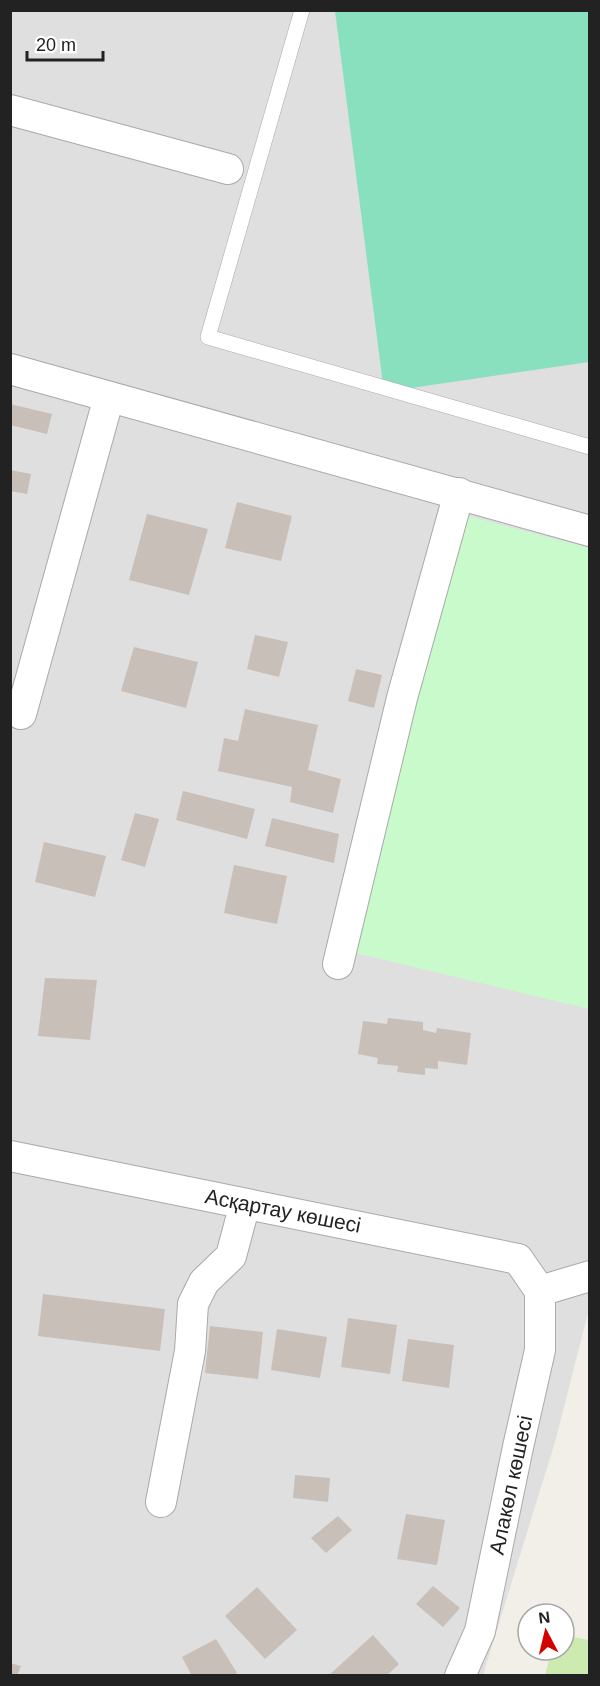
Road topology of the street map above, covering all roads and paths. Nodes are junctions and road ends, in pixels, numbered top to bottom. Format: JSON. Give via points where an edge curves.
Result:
{"nodes":[{"id":1,"x":302,"y":10,"type":"edge"},
{"id":2,"x":10,"y":110,"type":"edge"},
{"id":3,"x":228,"y":169,"type":"dead end"},
{"id":4,"x":10,"y":369,"type":"edge"},
{"id":5,"x":109,"y":397,"type":"junction"},
{"id":6,"x":590,"y":447,"type":"edge"},
{"id":7,"x":459,"y":493,"type":"junction"},
{"id":8,"x":590,"y":531,"type":"edge"},
{"id":9,"x":21,"y":714,"type":"dead end"},
{"id":10,"x":338,"y":964,"type":"dead end"},
{"id":11,"x":10,"y":1156,"type":"edge"},
{"id":12,"x":245,"y":1204,"type":"junction"},
{"id":13,"x":590,"y":1276,"type":"edge"},
{"id":14,"x":540,"y":1291,"type":"junction"},
{"id":15,"x":161,"y":1502,"type":"dead end"},
{"id":16,"x":460,"y":1676,"type":"edge"}],
"edges":[{"from":1,"to":6,"type":"lane","via":[[208,337]]},
{"from":2,"to":3,"type":"street"},
{"from":4,"to":5,"type":"street"},
{"from":5,"to":7,"type":"street"},
{"from":5,"to":9,"type":"street"},
{"from":7,"to":8,"type":"street"},
{"from":7,"to":10,"type":"street","via":[[402,698]]},
{"from":11,"to":12,"type":"street","name":"Асқартау көшесі"},
{"from":12,"to":14,"type":"street","name":"Асқартау көшесі","via":[[518,1259]]},
{"from":12,"to":15,"type":"street","via":[[231,1256],[204,1282],[193,1304],[190,1351]]},
{"from":13,"to":14,"type":"street"},
{"from":14,"to":16,"type":"street","name":"Алакөл көшесі","via":[[540,1350],[480,1631]]}]}
